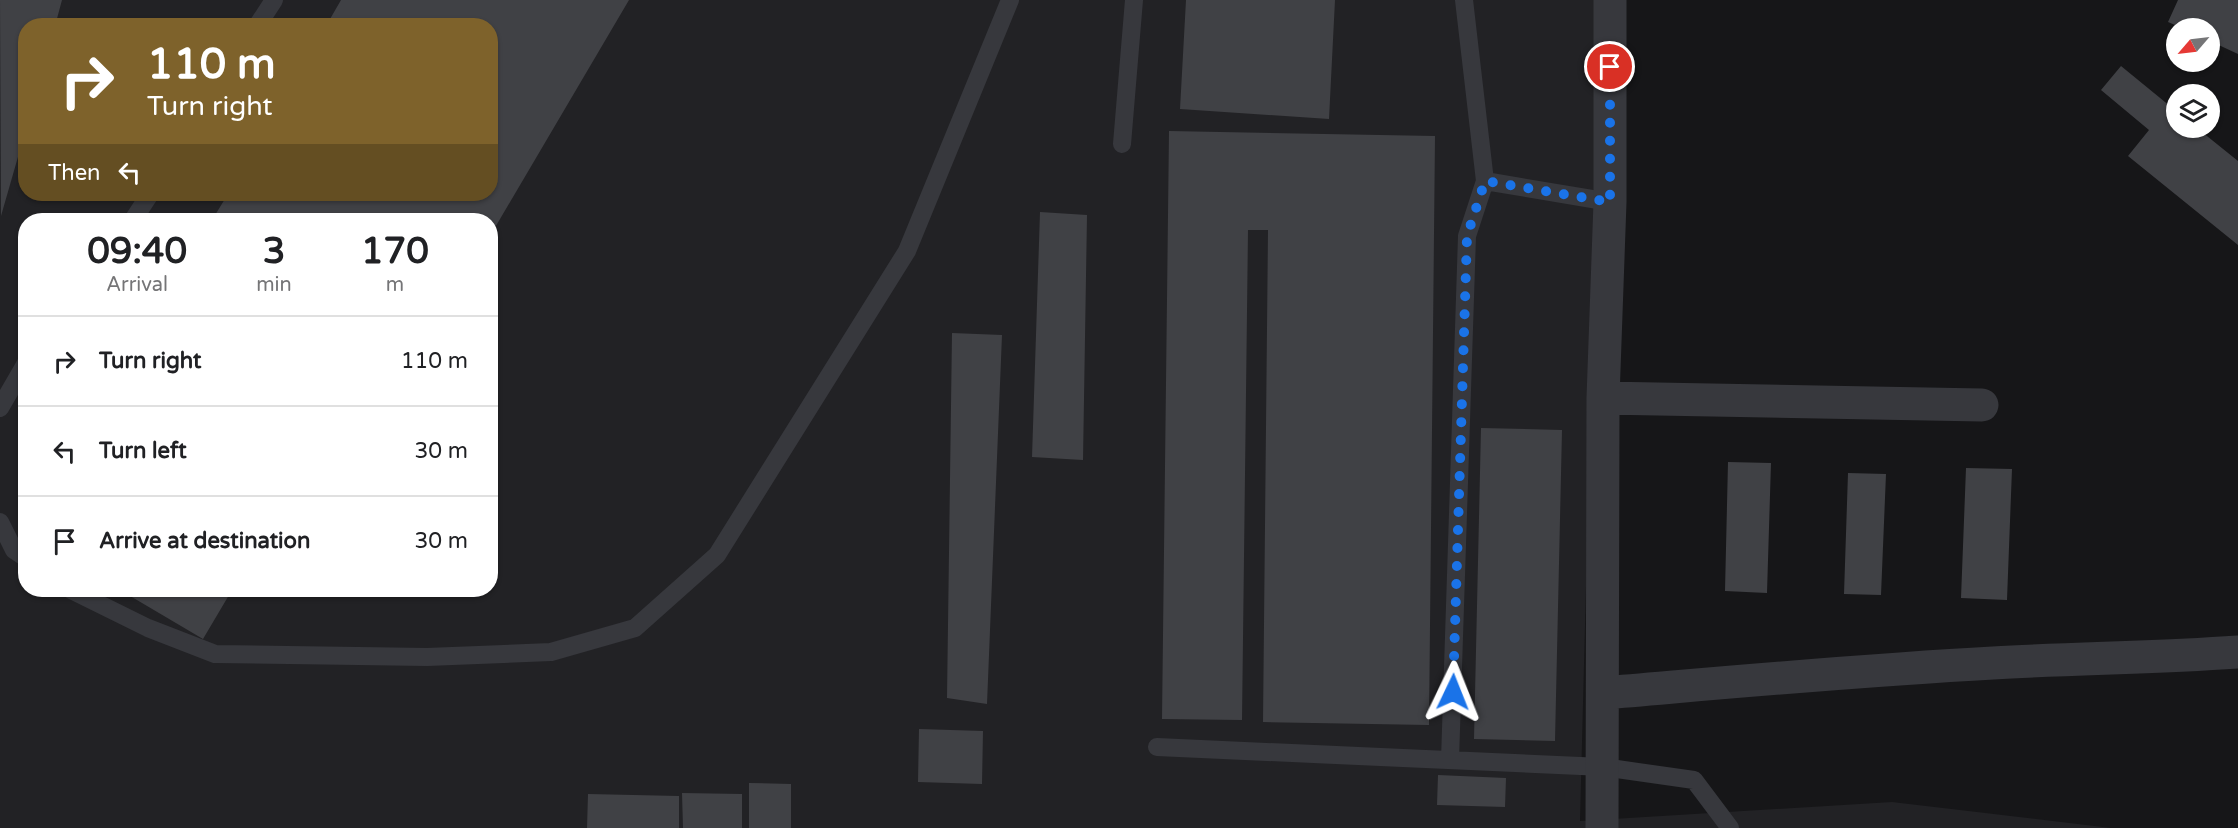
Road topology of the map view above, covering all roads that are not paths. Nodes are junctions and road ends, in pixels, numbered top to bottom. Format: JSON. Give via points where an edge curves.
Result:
{"nodes":[{"id":1,"x":274,"y":0,"type":"edge"},
{"id":2,"x":1010,"y":0,"type":"edge"},
{"id":3,"x":1134,"y":0,"type":"edge"},
{"id":4,"x":1464,"y":0,"type":"edge"},
{"id":5,"x":1610,"y":0,"type":"edge"},
{"id":6,"x":262,"y":18,"type":"edge"},
{"id":7,"x":1122,"y":144,"type":"dead end"},
{"id":8,"x":1485,"y":181,"type":"junction"},
{"id":9,"x":1610,"y":202,"type":"junction"},
{"id":10,"x":18,"y":377,"type":"edge"},
{"id":11,"x":1603,"y":398,"type":"junction"},
{"id":12,"x":1982,"y":405,"type":"dead end"},
{"id":13,"x":0,"y":408,"type":"edge"},
{"id":14,"x":0,"y":522,"type":"edge"},
{"id":15,"x":18,"y":553,"type":"edge"},
{"id":16,"x":85,"y":597,"type":"edge"},
{"id":17,"x":2238,"y":651,"type":"edge"},
{"id":18,"x":1603,"y":693,"type":"junction"},
{"id":19,"x":1157,"y":747,"type":"dead end"},
{"id":20,"x":1450,"y":760,"type":"junction"},
{"id":21,"x":1603,"y":767,"type":"junction"},
{"id":22,"x":1602,"y":828,"type":"edge"},
{"id":23,"x":1730,"y":828,"type":"edge"}],
"edges":[{"from":1,"to":6,"type":"lane"},
{"from":2,"to":16,"type":"lane","via":[[907,250],[717,555],[635,628],[550,652],[427,657],[215,654],[148,628]]},
{"from":3,"to":7,"type":"lane"},
{"from":4,"to":8,"type":"lane"},
{"from":5,"to":9,"type":"street"},
{"from":8,"to":9,"type":"lane"},
{"from":8,"to":20,"type":"lane","via":[[1467,236]]},
{"from":9,"to":11,"type":"street"},
{"from":10,"to":13,"type":"lane"},
{"from":11,"to":12,"type":"street"},
{"from":11,"to":18,"type":"street"},
{"from":14,"to":15,"type":"lane"},
{"from":17,"to":18,"type":"street","via":[[1845,672]]},
{"from":18,"to":21,"type":"street"},
{"from":19,"to":20,"type":"lane"},
{"from":20,"to":21,"type":"lane"},
{"from":21,"to":22,"type":"street"},
{"from":21,"to":23,"type":"lane","via":[[1694,780]]}]}
